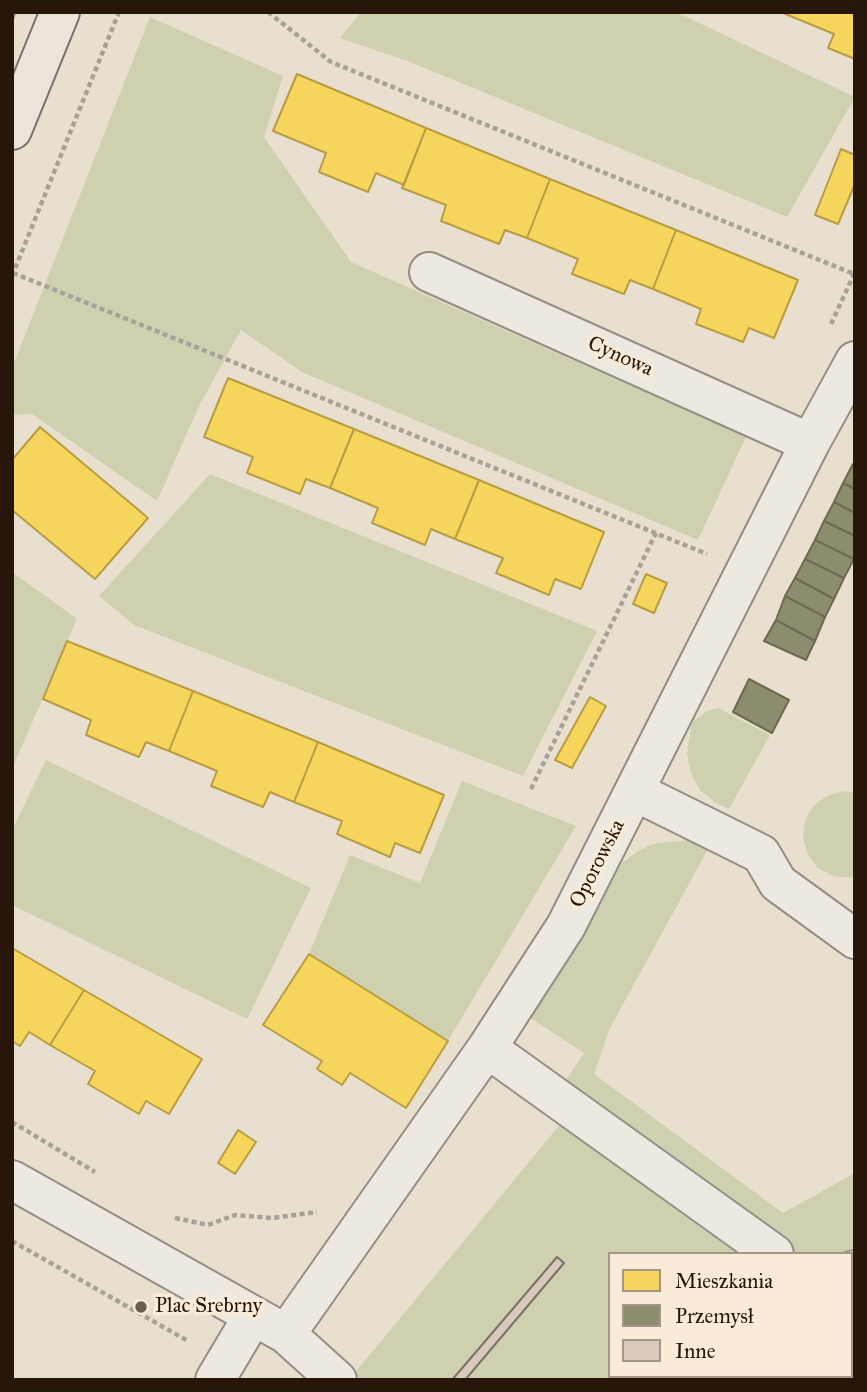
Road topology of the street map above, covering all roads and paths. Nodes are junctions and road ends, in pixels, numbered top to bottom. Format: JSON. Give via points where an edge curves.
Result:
{"nodes":[{"id":1,"x":60,"y":12,"type":"edge"},
{"id":2,"x":118,"y":12,"type":"edge"},
{"id":3,"x":268,"y":12,"type":"edge"},
{"id":4,"x":12,"y":131,"type":"edge"},
{"id":5,"x":429,"y":272,"type":"dead end"},
{"id":6,"x":854,"y":273,"type":"edge"},
{"id":7,"x":13,"y":275,"type":"edge"},
{"id":8,"x":830,"y":327,"type":"dead end"},
{"id":9,"x":855,"y":360,"type":"edge"},
{"id":10,"x":810,"y":443,"type":"junction"},
{"id":11,"x":656,"y":533,"type":"junction"},
{"id":12,"x":710,"y":555,"type":"dead end"},
{"id":13,"x":531,"y":789,"type":"dead end"},
{"id":14,"x":636,"y":792,"type":"junction"},
{"id":15,"x":855,"y":939,"type":"edge"},
{"id":16,"x":486,"y":1048,"type":"junction"},
{"id":17,"x":12,"y":1122,"type":"edge"},
{"id":18,"x":96,"y":1173,"type":"dead end"},
{"id":19,"x":12,"y":1180,"type":"edge"},
{"id":20,"x":328,"y":1208,"type":"dead end"},
{"id":21,"x":167,"y":1217,"type":"dead end"},
{"id":22,"x":12,"y":1241,"type":"edge"},
{"id":23,"x":771,"y":1252,"type":"edge"},
{"id":24,"x":270,"y":1325,"type":"junction"},
{"id":25,"x":220,"y":1373,"type":"edge"},
{"id":26,"x":337,"y":1380,"type":"edge"}],
"edges":[{"from":1,"to":4,"type":"main road"},
{"from":2,"to":7,"type":"path"},
{"from":3,"to":6,"type":"path","via":[[331,62]]},
{"from":5,"to":10,"type":"street","name":"Cynowa"},
{"from":6,"to":8,"type":"path"},
{"from":7,"to":11,"type":"path"},
{"from":9,"to":10,"type":"street","name":"Oporowska"},
{"from":10,"to":14,"type":"street","name":"Oporowska"},
{"from":11,"to":12,"type":"path"},
{"from":11,"to":13,"type":"path"},
{"from":14,"to":15,"type":"street","via":[[761,854],[778,883]]},
{"from":14,"to":16,"type":"street","name":"Oporowska","via":[[566,926]]},
{"from":16,"to":23,"type":"street"},
{"from":16,"to":24,"type":"street","name":"Oporowska"},
{"from":17,"to":18,"type":"path"},
{"from":19,"to":24,"type":"street"},
{"from":20,"to":21,"type":"path","via":[[272,1218],[235,1214],[208,1225]]},
{"from":22,"to":25,"type":"path","via":[[187,1341]]},
{"from":24,"to":25,"type":"street","name":"Oporowska"},
{"from":24,"to":26,"type":"street"}]}
